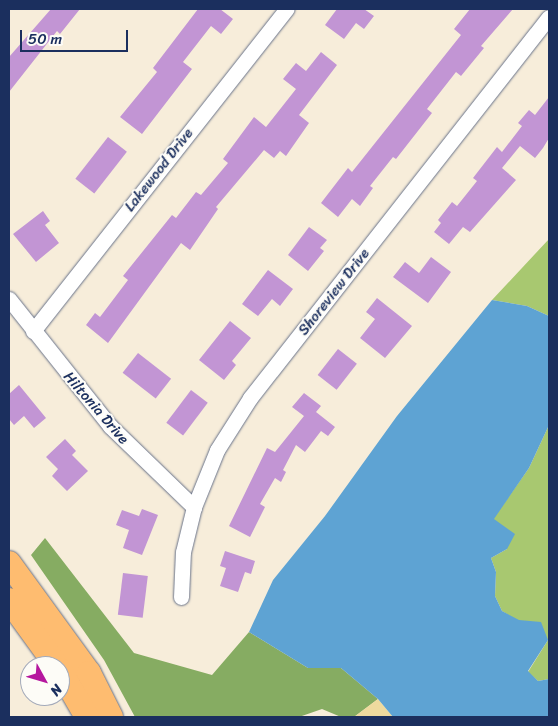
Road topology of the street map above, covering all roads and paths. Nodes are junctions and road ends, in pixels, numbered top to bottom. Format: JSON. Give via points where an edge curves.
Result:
{"nodes":[{"id":1,"x":286,"y":9,"type":"edge"},
{"id":2,"x":549,"y":17,"type":"edge"},
{"id":3,"x":9,"y":299,"type":"edge"},
{"id":4,"x":33,"y":331,"type":"junction"},
{"id":5,"x":194,"y":507,"type":"junction"},
{"id":6,"x":9,"y":563,"type":"edge"},
{"id":7,"x":181,"y":597,"type":"dead end"},
{"id":8,"x":9,"y":600,"type":"edge"},
{"id":9,"x":50,"y":656,"type":"edge"},
{"id":10,"x":70,"y":687,"type":"edge"},
{"id":11,"x":87,"y":717,"type":"edge"},
{"id":12,"x":111,"y":717,"type":"edge"}],
"edges":[{"from":1,"to":4,"type":"street","name":"Lakewood Drive"},
{"from":2,"to":5,"type":"street","name":"Shoreview Drive","via":[[250,398],[218,450]]},
{"from":3,"to":4,"type":"street","name":"Hiltonia Drive"},
{"from":4,"to":5,"type":"street","name":"Hiltonia Drive","via":[[110,426]]},
{"from":5,"to":7,"type":"street","name":"Shoreview Drive","via":[[183,552]]},
{"from":6,"to":12,"type":"main road","via":[[89,673]]},
{"from":8,"to":9,"type":"main road"},
{"from":10,"to":11,"type":"main road"}]}
